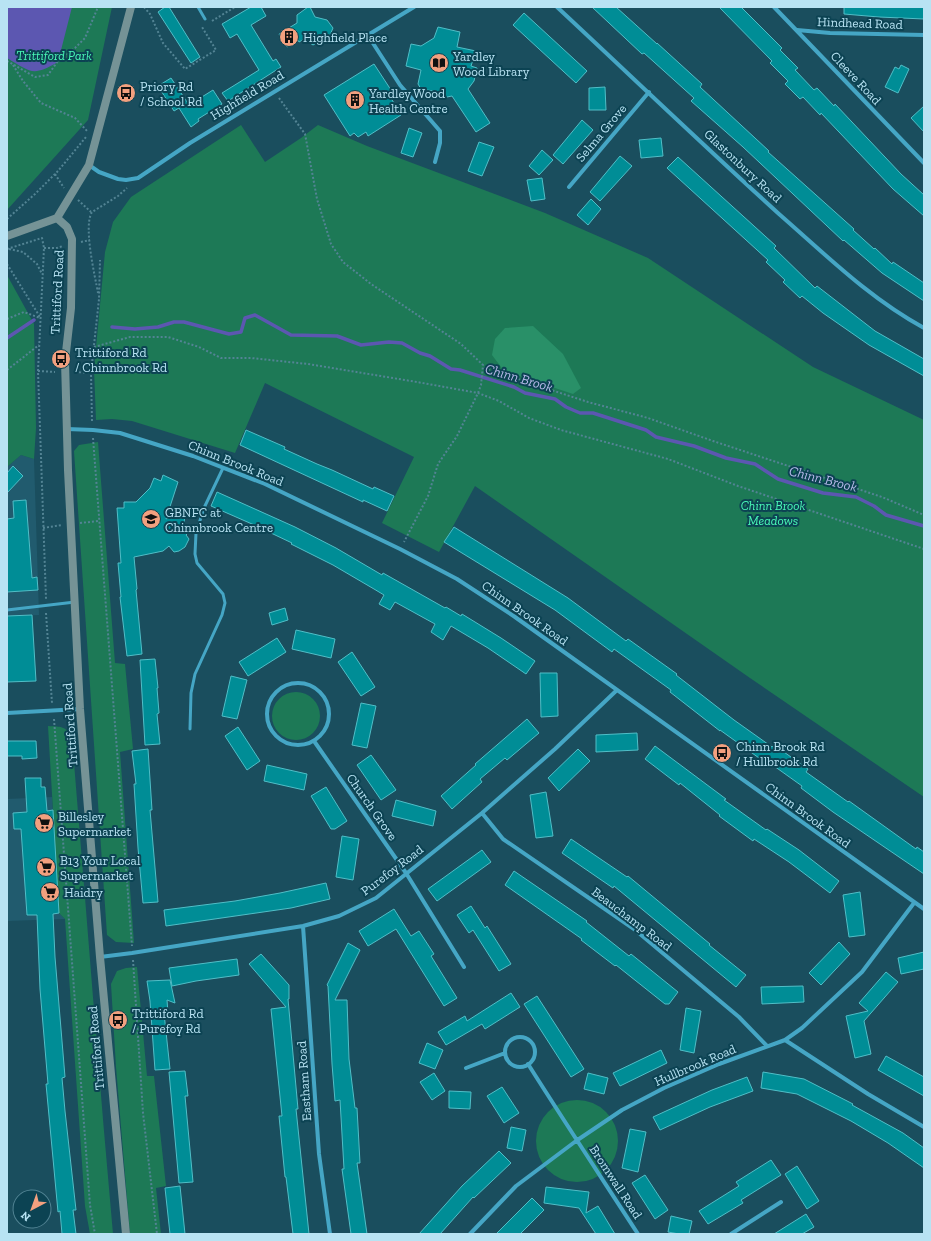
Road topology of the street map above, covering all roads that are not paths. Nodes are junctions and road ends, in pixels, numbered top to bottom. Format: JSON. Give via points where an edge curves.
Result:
{"nodes":[{"id":1,"x":132,"y":7,"type":"edge"},
{"id":2,"x":198,"y":7,"type":"edge"},
{"id":3,"x":414,"y":7,"type":"edge"},
{"id":4,"x":557,"y":7,"type":"edge"},
{"id":5,"x":774,"y":7,"type":"edge"},
{"id":6,"x":205,"y":19,"type":"dead end"},
{"id":7,"x":796,"y":30,"type":"junction"},
{"id":8,"x":367,"y":34,"type":"junction"},
{"id":9,"x":924,"y":35,"type":"edge"},
{"id":10,"x":649,"y":92,"type":"junction"},
{"id":11,"x":435,"y":162,"type":"dead end"},
{"id":12,"x":924,"y":163,"type":"edge"},
{"id":13,"x":89,"y":165,"type":"junction"},
{"id":14,"x":569,"y":187,"type":"dead end"},
{"id":15,"x":57,"y":218,"type":"junction"},
{"id":16,"x":7,"y":236,"type":"edge"},
{"id":17,"x":924,"y":328,"type":"edge"},
{"id":18,"x":67,"y":429,"type":"junction"},
{"id":19,"x":223,"y":468,"type":"junction"},
{"id":20,"x":75,"y":602,"type":"junction"},
{"id":21,"x":7,"y":610,"type":"edge"},
{"id":22,"x":616,"y":690,"type":"junction"},
{"id":23,"x":80,"y":709,"type":"junction"},
{"id":24,"x":7,"y":713,"type":"edge"},
{"id":25,"x":190,"y":729,"type":"dead end"},
{"id":26,"x":314,"y":741,"type":"junction"},
{"id":27,"x":482,"y":813,"type":"junction"},
{"id":28,"x":406,"y":873,"type":"junction"},
{"id":29,"x":914,"y":903,"type":"junction"},
{"id":30,"x":924,"y":909,"type":"edge"},
{"id":31,"x":303,"y":926,"type":"junction"},
{"id":32,"x":100,"y":957,"type":"junction"},
{"id":33,"x":464,"y":967,"type":"dead end"},
{"id":34,"x":785,"y":1040,"type":"junction"},
{"id":35,"x":767,"y":1046,"type":"junction"},
{"id":36,"x":505,"y":1053,"type":"junction"},
{"id":37,"x":528,"y":1064,"type":"junction"},
{"id":38,"x":466,"y":1068,"type":"dead end"},
{"id":39,"x":924,"y":1127,"type":"edge"},
{"id":40,"x":576,"y":1141,"type":"junction"},
{"id":41,"x":781,"y":1202,"type":"dead end"},
{"id":42,"x":126,"y":1234,"type":"edge"},
{"id":43,"x":330,"y":1234,"type":"edge"},
{"id":44,"x":470,"y":1234,"type":"edge"},
{"id":45,"x":638,"y":1234,"type":"edge"},
{"id":46,"x":731,"y":1234,"type":"edge"}],
"edges":[{"from":1,"to":13,"type":"street"},
{"from":2,"to":6,"type":"lane"},
{"from":3,"to":8,"type":"street","name":"Highfield Road"},
{"from":4,"to":10,"type":"street","name":"Glastonbury Road"},
{"from":5,"to":7,"type":"street","name":"Cleeve Road"},
{"from":7,"to":9,"type":"street","name":"Hindhead Road","via":[[830,34]]},
{"from":7,"to":12,"type":"street","name":"Cleeve Road"},
{"from":8,"to":11,"type":"street","via":[[400,85],[440,131]]},
{"from":8,"to":13,"type":"street","name":"Highfield Road","via":[[138,178],[118,179]]},
{"from":10,"to":14,"type":"street","name":"Selma Grove"},
{"from":10,"to":17,"type":"street","name":"Glastonbury Road","via":[[858,284],[902,316]]},
{"from":13,"to":15,"type":"street"},
{"from":15,"to":16,"type":"street"},
{"from":15,"to":18,"type":"street","name":"Trittiford Road","via":[[67,227],[72,239],[71,308],[65,361]]},
{"from":18,"to":19,"type":"street","name":"Chinn Brook Road","via":[[120,433]]},
{"from":18,"to":20,"type":"street","name":"Trittiford Road"},
{"from":19,"to":22,"type":"street","name":"Chinn Brook Road","via":[[265,484],[457,579]]},
{"from":19,"to":25,"type":"lane","via":[[204,508],[196,533],[195,554],[197,563],[223,594],[225,603],[194,679]]},
{"from":20,"to":21,"type":"lane"},
{"from":20,"to":23,"type":"street","name":"Trittiford Road"},
{"from":22,"to":27,"type":"street","name":"Purefoy Road","via":[[555,749]]},
{"from":22,"to":29,"type":"street","name":"Chinn Brook Road"},
{"from":23,"to":24,"type":"street"},
{"from":23,"to":32,"type":"street","name":"Trittiford Road"},
{"from":26,"to":26,"type":"street","via":[[295,745],[277,737],[268,720],[271,700],[277,692],[295,684],[305,684],[315,688],[323,696],[328,705],[329,715],[322,734]]},
{"from":26,"to":28,"type":"street","name":"Church Grove"},
{"from":27,"to":28,"type":"street","name":"Purefoy Road"},
{"from":27,"to":35,"type":"street","name":"Beauchamp Road","via":[[503,839],[634,930],[739,1017]]},
{"from":28,"to":31,"type":"street","name":"Purefoy Road","via":[[376,898],[339,916]]},
{"from":28,"to":33,"type":"street","name":"Church Grove"},
{"from":29,"to":30,"type":"street","name":"Chinn Brook Road"},
{"from":29,"to":34,"type":"street","name":"Hullbrook Road","via":[[862,972],[802,1028]]},
{"from":31,"to":32,"type":"street","name":"Purefoy Road"},
{"from":31,"to":43,"type":"street","name":"Eastham Road","via":[[319,1154]]},
{"from":32,"to":42,"type":"street","name":"Trittiford Road"},
{"from":34,"to":35,"type":"street","name":"Hullbrook Road"},
{"from":34,"to":39,"type":"street"},
{"from":35,"to":40,"type":"street","name":"Hullbrook Road","via":[[664,1088],[622,1110]]},
{"from":36,"to":37,"type":"street","via":[[508,1061],[515,1066]]},
{"from":36,"to":37,"type":"street","via":[[508,1043],[512,1040],[521,1037],[526,1039],[534,1051],[534,1056]]},
{"from":36,"to":38,"type":"street"},
{"from":37,"to":40,"type":"street","name":"Bromwall Road"},
{"from":40,"to":44,"type":"street","name":"Hullbrook Road","via":[[516,1186]]},
{"from":40,"to":45,"type":"street","name":"Bromwall Road"},
{"from":41,"to":46,"type":"street"}]}
